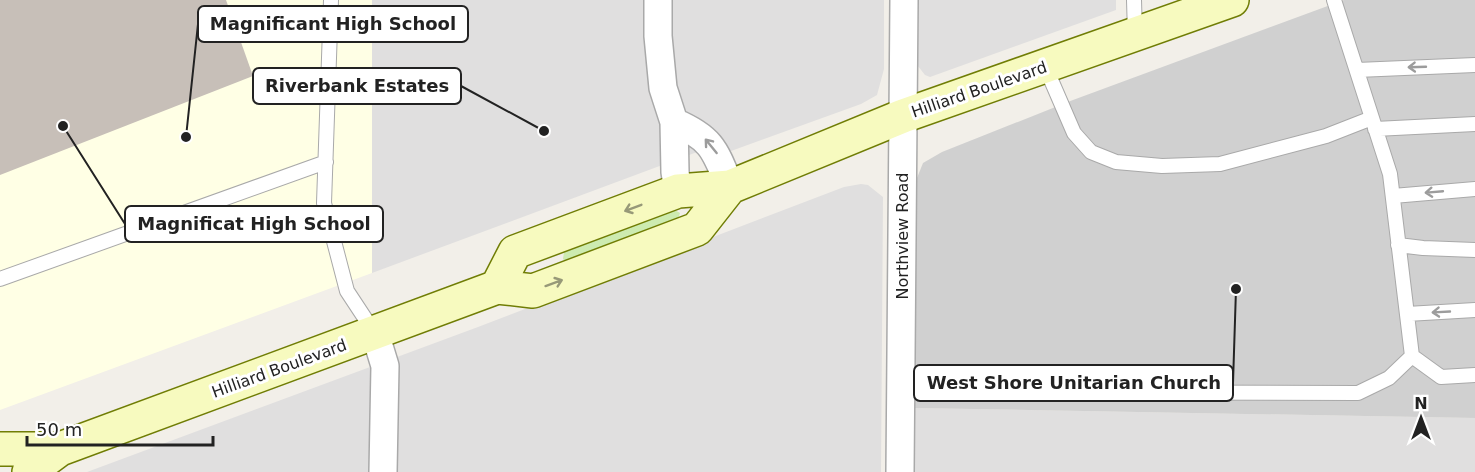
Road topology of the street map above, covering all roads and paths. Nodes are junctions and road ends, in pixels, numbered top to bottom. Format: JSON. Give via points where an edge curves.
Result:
{"nodes":[{"id":1,"x":331,"y":0,"type":"edge"},
{"id":2,"x":658,"y":0,"type":"edge"},
{"id":3,"x":904,"y":0,"type":"edge"},
{"id":4,"x":1134,"y":0,"type":"edge"},
{"id":5,"x":1232,"y":0,"type":"edge"},
{"id":6,"x":1334,"y":0,"type":"edge"},
{"id":7,"x":1135,"y":34,"type":"junction"},
{"id":8,"x":1475,"y":65,"type":"edge"},
{"id":9,"x":1045,"y":66,"type":"junction"},
{"id":10,"x":1357,"y":70,"type":"junction"},
{"id":11,"x":903,"y":116,"type":"junction"},
{"id":12,"x":674,"y":122,"type":"junction"},
{"id":13,"x":1374,"y":123,"type":"junction"},
{"id":14,"x":1475,"y":124,"type":"edge"},
{"id":15,"x":326,"y":162,"type":"junction"},
{"id":16,"x":730,"y":186,"type":"junction"},
{"id":17,"x":1475,"y":189,"type":"edge"},
{"id":18,"x":678,"y":191,"type":"junction"},
{"id":19,"x":1393,"y":196,"type":"junction"},
{"id":20,"x":1398,"y":244,"type":"junction"},
{"id":21,"x":1475,"y":250,"type":"edge"},
{"id":22,"x":0,"y":279,"type":"edge"},
{"id":23,"x":497,"y":287,"type":"junction"},
{"id":24,"x":1475,"y":310,"type":"edge"},
{"id":25,"x":1407,"y":314,"type":"junction"},
{"id":26,"x":375,"y":333,"type":"junction"},
{"id":27,"x":1412,"y":356,"type":"junction"},
{"id":28,"x":1475,"y":375,"type":"edge"},
{"id":29,"x":901,"y":392,"type":"junction"},
{"id":30,"x":0,"y":449,"type":"edge"},
{"id":31,"x":60,"y":460,"type":"edge"},
{"id":32,"x":29,"y":472,"type":"edge"},
{"id":33,"x":383,"y":472,"type":"edge"},
{"id":34,"x":900,"y":472,"type":"edge"}],
"edges":[{"from":1,"to":15,"type":"lane"},
{"from":2,"to":12,"type":"street","via":[[663,88]]},
{"from":3,"to":11,"type":"street","name":"Northview Road"},
{"from":4,"to":7,"type":"lane"},
{"from":5,"to":7,"type":"main road","name":"Hilliard Boulevard"},
{"from":6,"to":10,"type":"lane"},
{"from":7,"to":9,"type":"main road","name":"Hilliard Boulevard"},
{"from":8,"to":10,"type":"lane","one_way":true},
{"from":9,"to":11,"type":"main road","name":"Hilliard Boulevard"},
{"from":9,"to":13,"type":"lane","via":[[1074,133],[1091,152],[1116,162],[1162,166],[1220,164]]},
{"from":10,"to":13,"type":"lane"},
{"from":11,"to":16,"type":"main road","name":"Hilliard Boulevard"},
{"from":11,"to":29,"type":"street","name":"Northview Road"},
{"from":16,"to":12,"type":"street","one_way":true,"via":[[716,152],[705,139]]},
{"from":12,"to":18,"type":"street"},
{"from":13,"to":14,"type":"lane"},
{"from":13,"to":19,"type":"lane"},
{"from":15,"to":22,"type":"lane"},
{"from":15,"to":26,"type":"lane","via":[[324,203],[347,291]]},
{"from":16,"to":18,"type":"main road","name":"Hilliard Boulevard"},
{"from":23,"to":16,"type":"main road","name":"Hilliard Boulevard","one_way":true,"via":[[533,291],[698,229]]},
{"from":17,"to":19,"type":"lane","one_way":true},
{"from":18,"to":23,"type":"main road","name":"Hilliard Boulevard","one_way":true,"via":[[515,252]]},
{"from":19,"to":20,"type":"lane"},
{"from":20,"to":21,"type":"lane"},
{"from":20,"to":25,"type":"lane"},
{"from":23,"to":26,"type":"main road","name":"Hilliard Boulevard"},
{"from":24,"to":25,"type":"lane","one_way":true},
{"from":25,"to":27,"type":"lane"},
{"from":26,"to":31,"type":"main road","name":"Hilliard Boulevard"},
{"from":26,"to":33,"type":"street","via":[[385,366]]},
{"from":27,"to":28,"type":"lane","via":[[1441,377]]},
{"from":27,"to":29,"type":"lane","via":[[1389,378],[1358,393]]},
{"from":29,"to":34,"type":"street","name":"Northview Road"},
{"from":30,"to":31,"type":"main road","name":"Hilliard Boulevard"},
{"from":31,"to":32,"type":"main road","name":"Hilliard Boulevard"}]}
